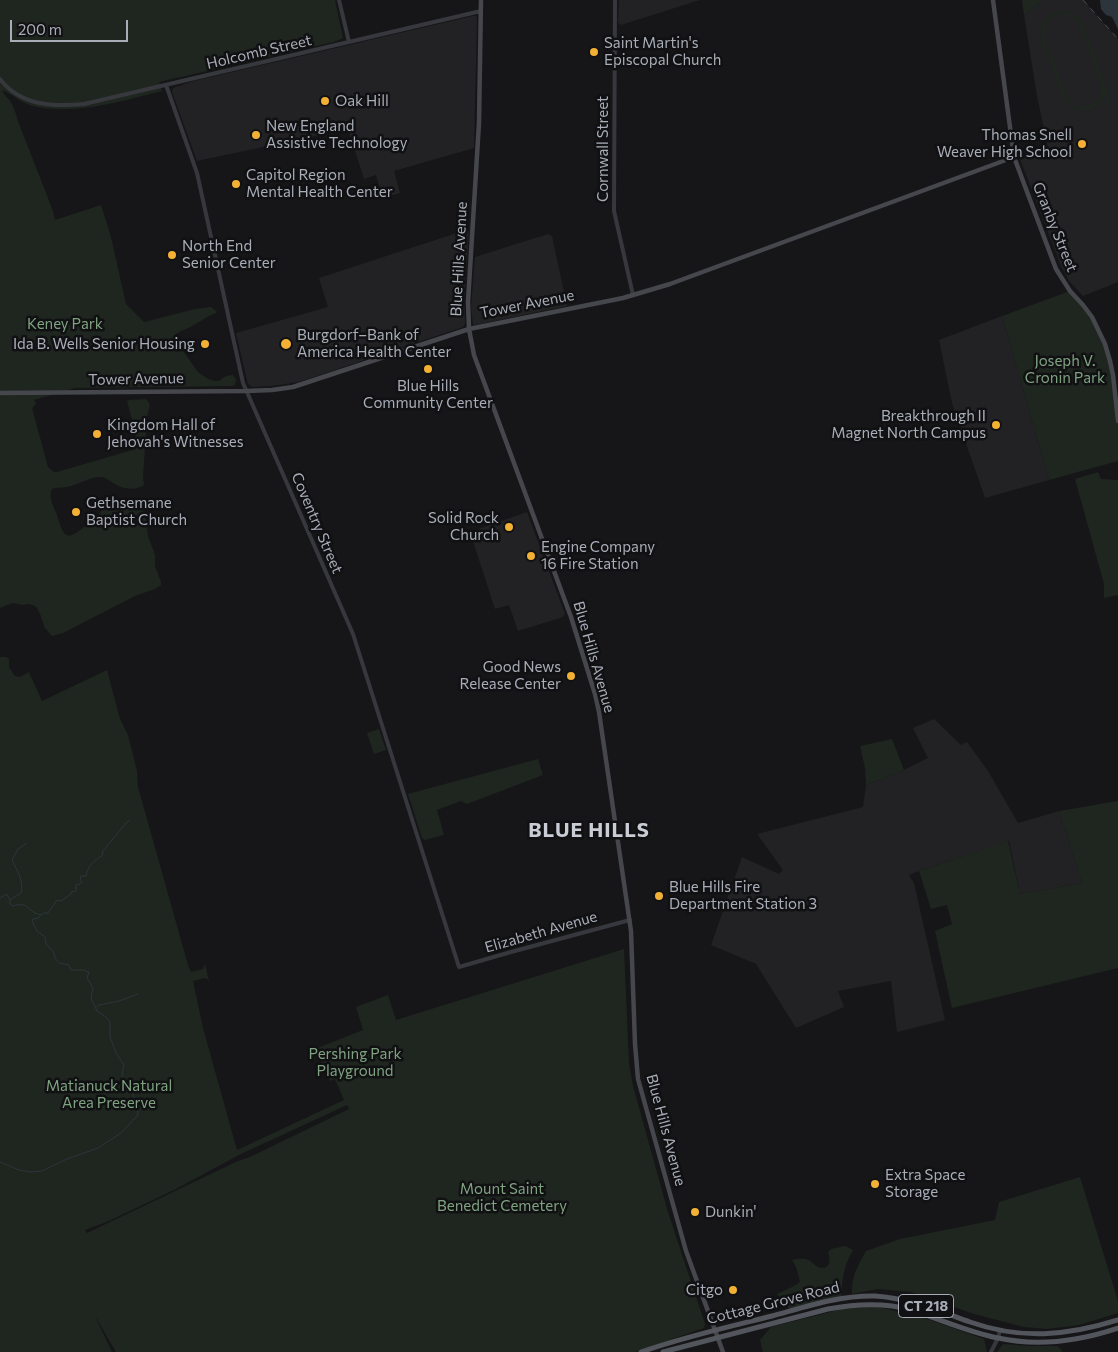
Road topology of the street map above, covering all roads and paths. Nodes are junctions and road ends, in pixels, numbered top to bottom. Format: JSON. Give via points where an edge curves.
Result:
{"nodes":[{"id":1,"x":339,"y":0,"type":"edge"},
{"id":2,"x":481,"y":0,"type":"edge"},
{"id":3,"x":616,"y":0,"type":"edge"},
{"id":4,"x":993,"y":0,"type":"edge"},
{"id":5,"x":481,"y":12,"type":"junction"},
{"id":6,"x":350,"y":42,"type":"junction"},
{"id":7,"x":0,"y":79,"type":"edge"},
{"id":8,"x":166,"y":85,"type":"junction"},
{"id":9,"x":1014,"y":158,"type":"junction"},
{"id":10,"x":633,"y":295,"type":"junction"},
{"id":11,"x":469,"y":329,"type":"junction"},
{"id":12,"x":246,"y":391,"type":"junction"},
{"id":13,"x":0,"y":394,"type":"edge"},
{"id":14,"x":1118,"y":421,"type":"edge"},
{"id":15,"x":630,"y":920,"type":"junction"},
{"id":16,"x":459,"y":967,"type":"joint"},
{"id":17,"x":1118,"y":1320,"type":"edge"},
{"id":18,"x":1118,"y":1328,"type":"edge"},
{"id":19,"x":715,"y":1330,"type":"junction"},
{"id":20,"x":1000,"y":1330,"type":"junction"},
{"id":21,"x":717,"y":1337,"type":"junction"},
{"id":22,"x":998,"y":1338,"type":"junction"},
{"id":23,"x":640,"y":1352,"type":"edge"},
{"id":24,"x":663,"y":1352,"type":"edge"},
{"id":25,"x":723,"y":1352,"type":"edge"},
{"id":26,"x":991,"y":1352,"type":"edge"}],
"edges":[{"from":1,"to":6,"type":"street"},
{"from":2,"to":5,"type":"main road","name":"Blue Hills Avenue"},
{"from":3,"to":10,"type":"street","name":"Cornwall Street","via":[[614,212]]},
{"from":4,"to":9,"type":"main road","name":"Granby Street"},
{"from":5,"to":6,"type":"street","name":"Holcomb Street"},
{"from":5,"to":11,"type":"main road","name":"Blue Hills Avenue"},
{"from":6,"to":8,"type":"street","name":"Holcomb Street"},
{"from":7,"to":8,"type":"street","name":"Holcomb Street","via":[[16,95],[30,101],[61,105],[84,104]]},
{"from":8,"to":12,"type":"street","name":"Coventry Street","via":[[196,169]]},
{"from":9,"to":10,"type":"main road","name":"Tower Avenue","via":[[686,279]]},
{"from":9,"to":14,"type":"main road","name":"Granby Street","via":[[1056,269],[1092,317],[1105,344],[1112,368]]},
{"from":10,"to":11,"type":"main road","name":"Tower Avenue"},
{"from":11,"to":12,"type":"main road","name":"Tower Avenue","via":[[292,387]]},
{"from":11,"to":15,"type":"main road","name":"Blue Hills Avenue","via":[[474,355],[570,614],[595,694]]},
{"from":12,"to":13,"type":"main road","name":"Tower Avenue"},
{"from":12,"to":16,"type":"street","name":"Coventry Street","via":[[353,634]]},
{"from":15,"to":16,"type":"street","name":"Elizabeth Avenue"},
{"from":15,"to":19,"type":"main road","name":"Blue Hills Avenue","via":[[638,1080],[686,1251]]},
{"from":17,"to":20,"type":"main road","name":"Cottage Grove Road","number":"CT 218","via":[[1066,1333],[1031,1334]]},
{"from":18,"to":22,"type":"main road","name":"Cottage Grove Road","number":"CT 218","via":[[1066,1341],[1026,1342]]},
{"from":19,"to":20,"type":"main road","name":"Cottage Grove Road","number":"CT 218","via":[[828,1301],[873,1296],[910,1301]]},
{"from":19,"to":21,"type":"main road","name":"Blue Hills Avenue"},
{"from":19,"to":23,"type":"main road","name":"Cottage Grove Road","number":"CT 218"},
{"from":20,"to":22,"type":"street"},
{"from":21,"to":22,"type":"main road","name":"Cottage Grove Road","number":"CT 218","via":[[828,1309],[862,1304],[910,1310]]},
{"from":21,"to":24,"type":"main road","name":"Cottage Grove Road","number":"CT 218"},
{"from":21,"to":25,"type":"main road","name":"Blue Hills Avenue"},
{"from":22,"to":26,"type":"street"}]}
